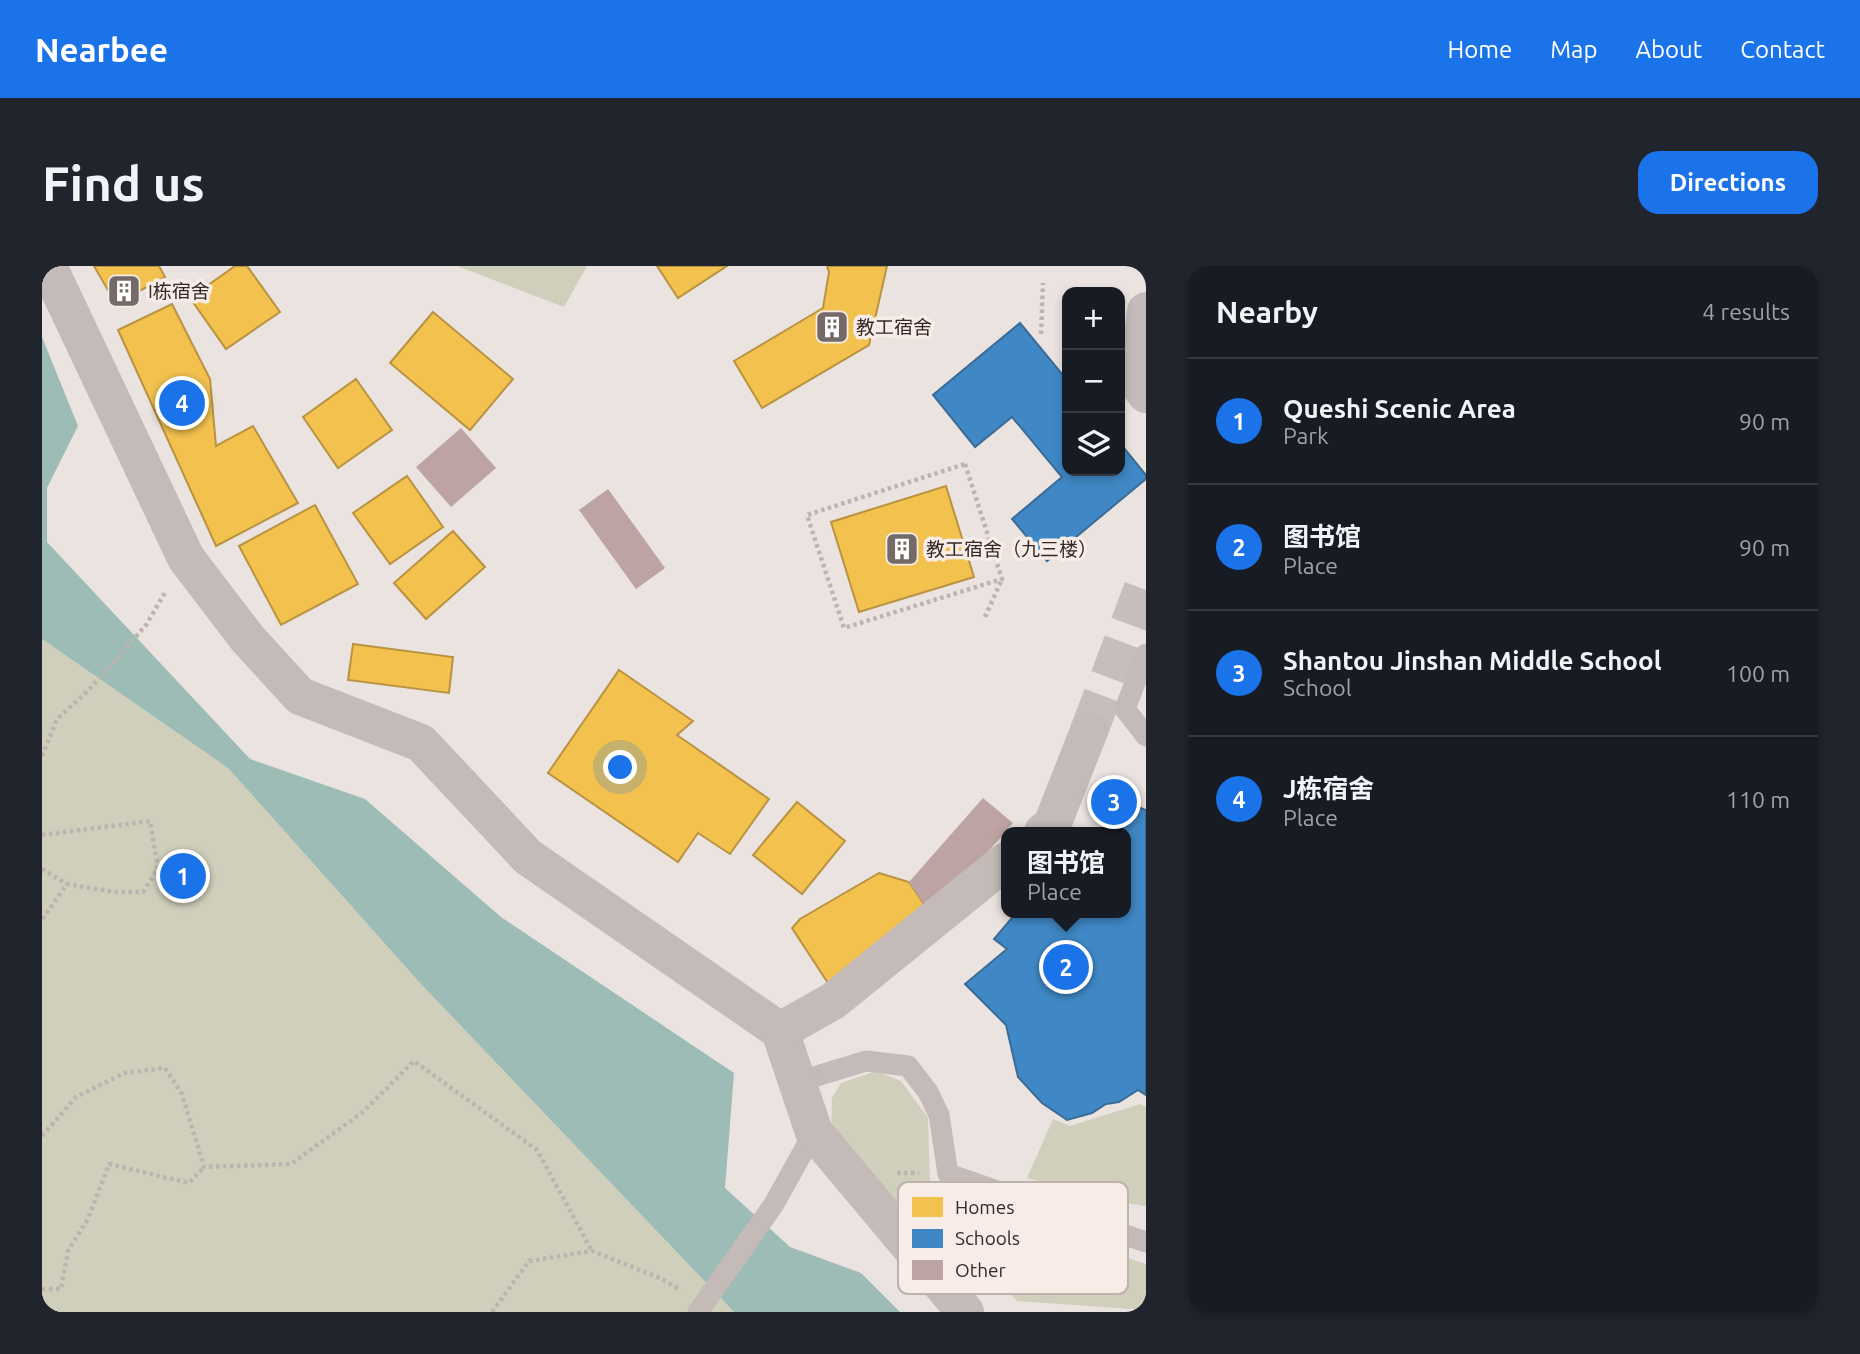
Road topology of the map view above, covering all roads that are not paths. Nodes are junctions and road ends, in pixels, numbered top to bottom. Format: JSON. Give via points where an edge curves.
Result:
{"nodes":[{"id":1,"x":48,"y":266,"type":"edge"},
{"id":2,"x":1146,"y":311,"type":"edge"},
{"id":3,"x":1146,"y":394,"type":"edge"},
{"id":4,"x":1146,"y":654,"type":"edge"},
{"id":5,"x":1089,"y":731,"type":"tunnel mouth"},
{"id":6,"x":1146,"y":736,"type":"edge"},
{"id":7,"x":1049,"y":827,"type":"edge"},
{"id":8,"x":1001,"y":865,"type":"edge"},
{"id":9,"x":780,"y":1031,"type":"junction"},
{"id":10,"x":797,"y":1082,"type":"junction"},
{"id":11,"x":814,"y":1132,"type":"junction"},
{"id":12,"x":971,"y":1182,"type":"edge"},
{"id":13,"x":898,"y":1232,"type":"edge"},
{"id":14,"x":1128,"y":1236,"type":"edge"},
{"id":15,"x":1146,"y":1242,"type":"edge"},
{"id":16,"x":950,"y":1294,"type":"edge"},
{"id":17,"x":701,"y":1307,"type":"edge"},
{"id":18,"x":965,"y":1312,"type":"edge"}],
"edges":[{"from":1,"to":9,"type":"street","via":[[186,558],[247,638],[300,696],[421,743],[528,857]]},
{"from":2,"to":3,"type":"street","via":[[1138,383]]},
{"from":4,"to":6,"type":"lane","via":[[1125,709]]},
{"from":5,"to":7,"type":"street"},
{"from":8,"to":9,"type":"street","via":[[833,1001]]},
{"from":9,"to":10,"type":"street"},
{"from":10,"to":11,"type":"street"},
{"from":10,"to":12,"type":"lane","via":[[866,1061],[908,1066],[928,1091],[939,1115],[948,1174]]},
{"from":11,"to":13,"type":"street"},
{"from":11,"to":17,"type":"lane","via":[[774,1204]]},
{"from":14,"to":15,"type":"lane"},
{"from":16,"to":18,"type":"street"}]}
